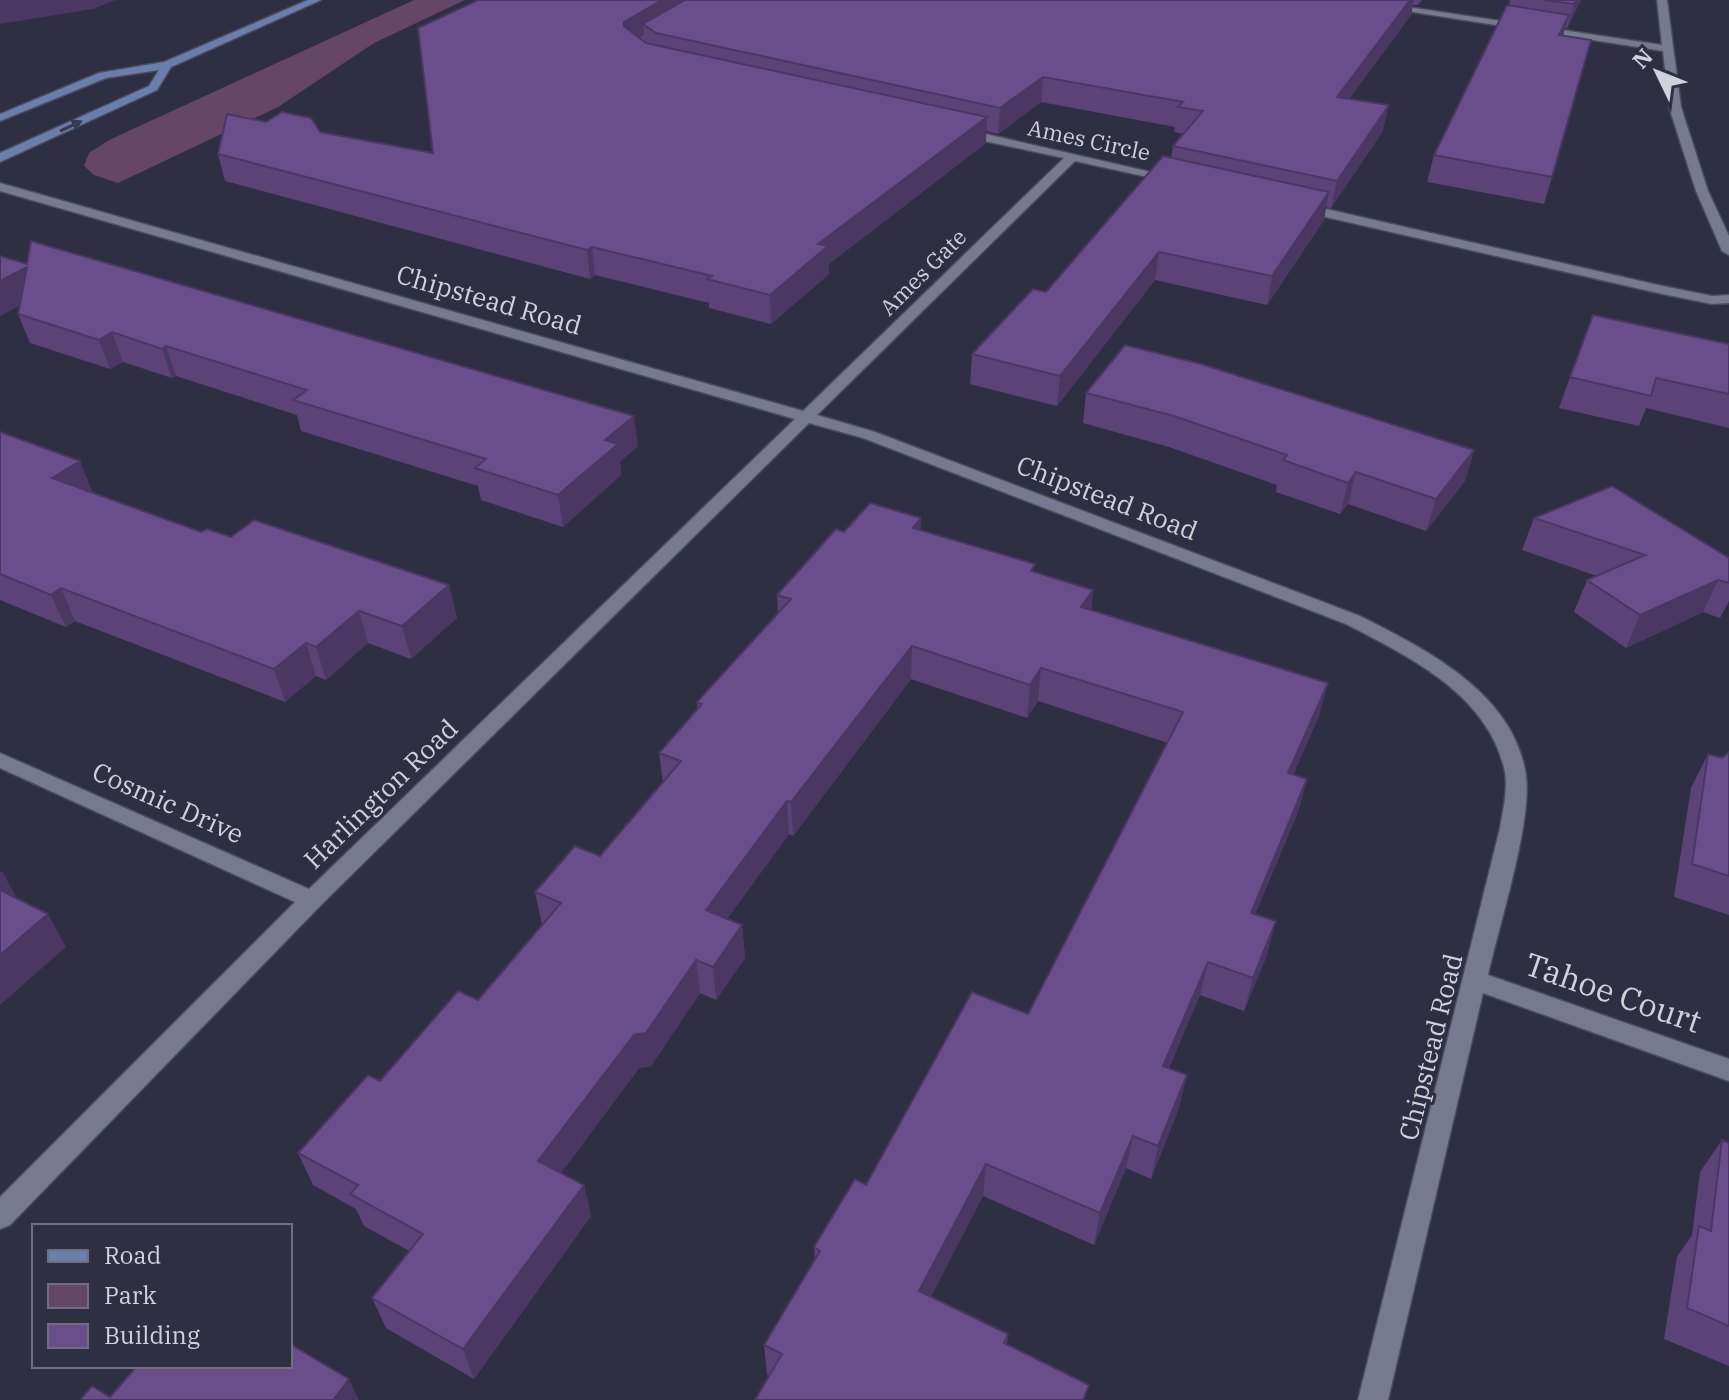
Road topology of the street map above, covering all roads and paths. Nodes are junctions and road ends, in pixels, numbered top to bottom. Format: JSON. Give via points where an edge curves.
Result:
{"nodes":[{"id":1,"x":316,"y":0,"type":"edge"},
{"id":2,"x":1341,"y":0,"type":"edge"},
{"id":3,"x":1662,"y":0,"type":"edge"},
{"id":4,"x":1668,"y":49,"type":"junction"},
{"id":5,"x":167,"y":65,"type":"junction"},
{"id":6,"x":0,"y":118,"type":"edge"},
{"id":7,"x":948,"y":129,"type":"edge"},
{"id":8,"x":1072,"y":157,"type":"junction"},
{"id":9,"x":0,"y":158,"type":"edge"},
{"id":10,"x":1195,"y":184,"type":"edge"},
{"id":11,"x":0,"y":187,"type":"edge"},
{"id":12,"x":1287,"y":204,"type":"edge"},
{"id":13,"x":1729,"y":251,"type":"edge"},
{"id":14,"x":1729,"y":299,"type":"edge"},
{"id":15,"x":805,"y":417,"type":"junction"},
{"id":16,"x":0,"y":760,"type":"edge"},
{"id":17,"x":312,"y":900,"type":"junction"},
{"id":18,"x":1474,"y":980,"type":"junction"},
{"id":19,"x":1729,"y":1070,"type":"edge"},
{"id":20,"x":0,"y":1216,"type":"edge"},
{"id":21,"x":1373,"y":1400,"type":"edge"}],
"edges":[{"from":1,"to":5,"type":"main road"},
{"from":2,"to":4,"type":"street"},
{"from":3,"to":4,"type":"street"},
{"from":4,"to":13,"type":"street","via":[[1675,107],[1702,191]]},
{"from":5,"to":6,"type":"main road","via":[[103,75]]},
{"from":9,"to":5,"type":"main road","one_way":true,"via":[[153,88]]},
{"from":7,"to":8,"type":"street","name":"Ames Circle"},
{"from":8,"to":10,"type":"street","name":"Ames Circle"},
{"from":8,"to":15,"type":"street","name":"Ames Gate"},
{"from":11,"to":15,"type":"street","name":"Chipstead Road"},
{"from":12,"to":14,"type":"street","via":[[1658,289]]},
{"from":15,"to":17,"type":"street","name":"Harlington Road"},
{"from":15,"to":18,"type":"street","name":"Chipstead Road","via":[[869,435],[1353,620],[1420,653],[1463,688],[1502,730],[1516,775],[1511,828]]},
{"from":16,"to":17,"type":"street","name":"Cosmic Drive"},
{"from":17,"to":20,"type":"street","name":"Harlington Road"},
{"from":18,"to":19,"type":"street","name":"Tahoe Court"},
{"from":18,"to":21,"type":"street","name":"Chipstead Road"}]}
